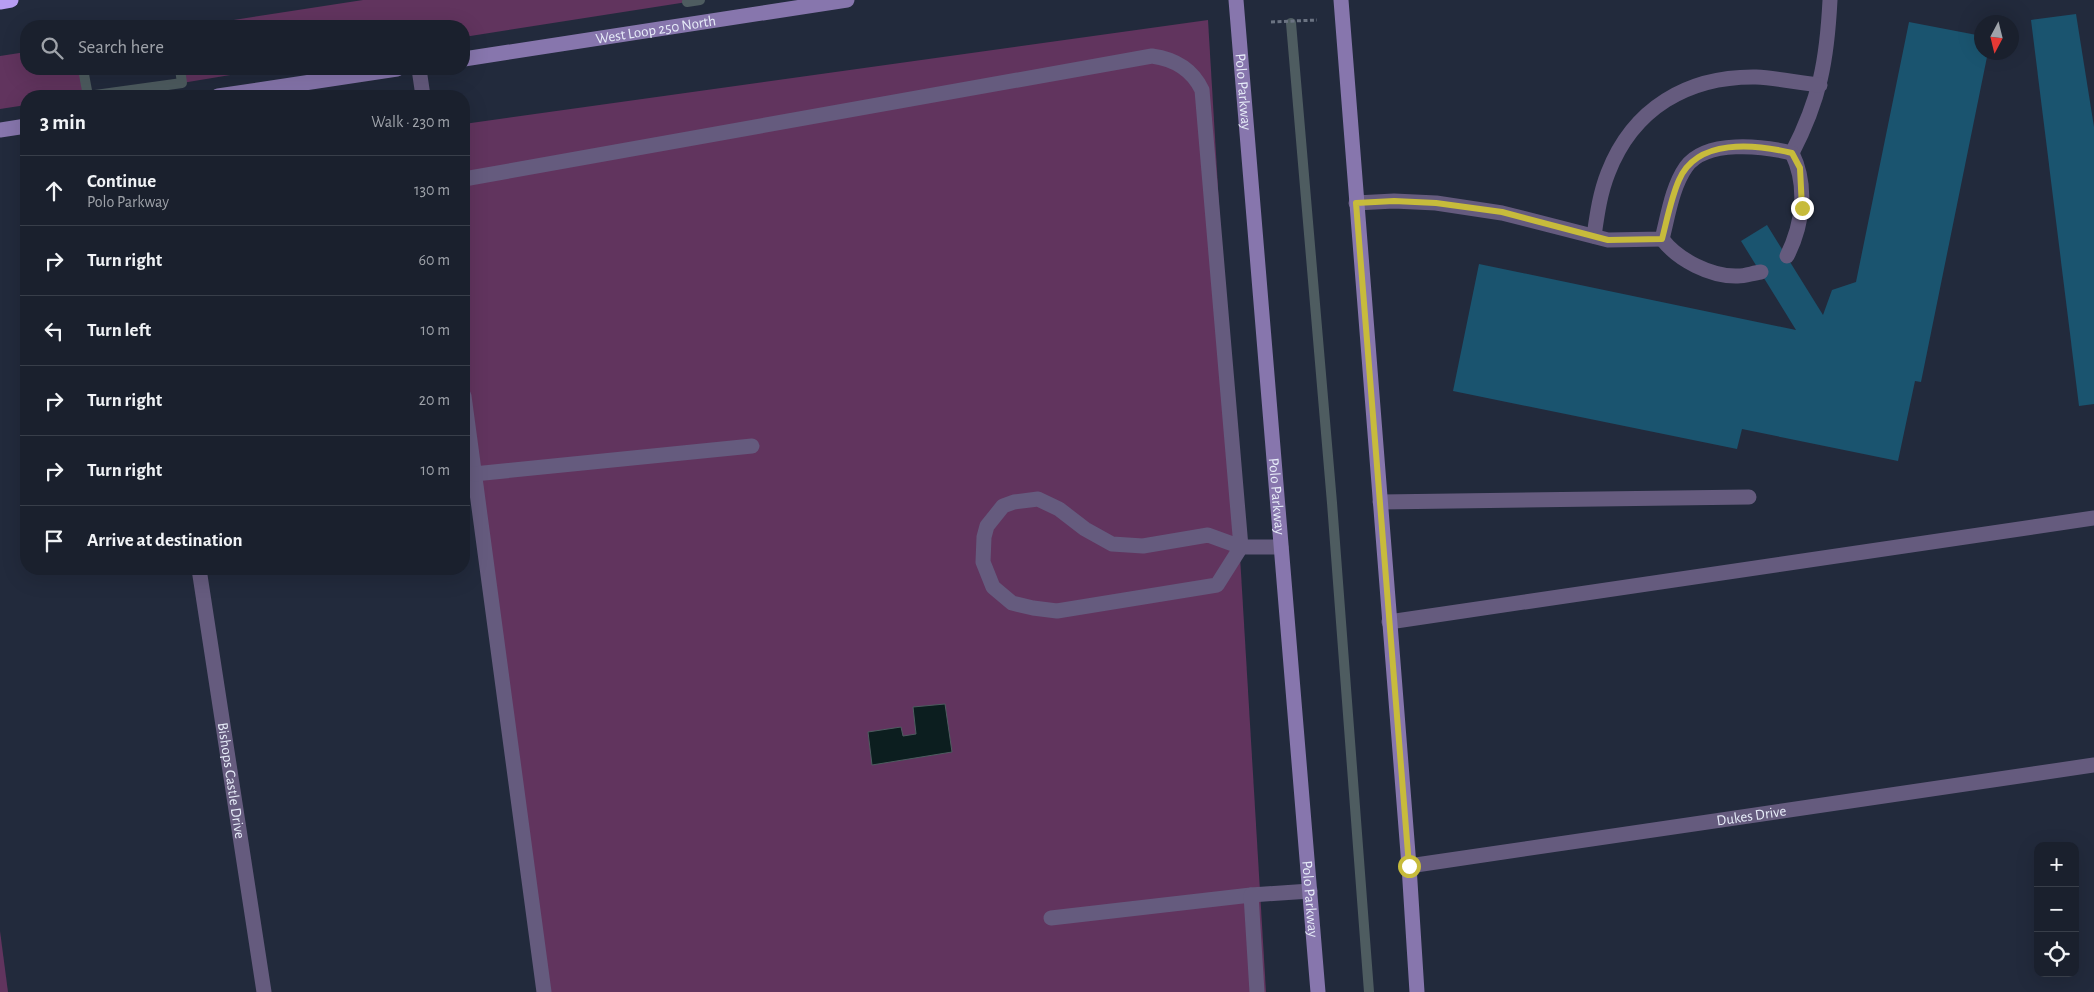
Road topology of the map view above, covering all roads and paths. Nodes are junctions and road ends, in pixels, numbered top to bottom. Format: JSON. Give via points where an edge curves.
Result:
{"nodes":[{"id":1,"x":11,"y":0,"type":"edge"},
{"id":2,"x":847,"y":0,"type":"edge"},
{"id":3,"x":1236,"y":0,"type":"edge"},
{"id":4,"x":1341,"y":0,"type":"edge"},
{"id":5,"x":1830,"y":0,"type":"edge"},
{"id":6,"x":0,"y":2,"type":"edge"},
{"id":7,"x":1318,"y":20,"type":"dead end"},
{"id":8,"x":1272,"y":22,"type":"dead end"},
{"id":9,"x":470,"y":58,"type":"edge"},
{"id":10,"x":358,"y":75,"type":"edge"},
{"id":11,"x":420,"y":75,"type":"edge"},
{"id":12,"x":1820,"y":85,"type":"junction"},
{"id":13,"x":258,"y":90,"type":"edge"},
{"id":14,"x":422,"y":90,"type":"edge"},
{"id":15,"x":20,"y":127,"type":"edge"},
{"id":16,"x":0,"y":130,"type":"edge"},
{"id":17,"x":1792,"y":153,"type":"junction"},
{"id":18,"x":470,"y":178,"type":"edge"},
{"id":19,"x":1356,"y":203,"type":"junction"},
{"id":20,"x":1594,"y":236,"type":"junction"},
{"id":21,"x":1662,"y":239,"type":"junction"},
{"id":22,"x":1787,"y":256,"type":"dead end"},
{"id":23,"x":1761,"y":272,"type":"dead end"},
{"id":24,"x":470,"y":443,"type":"edge"},
{"id":25,"x":752,"y":446,"type":"dead end"},
{"id":26,"x":474,"y":474,"type":"junction"},
{"id":27,"x":1749,"y":497,"type":"dead end"},
{"id":28,"x":1380,"y":502,"type":"junction"},
{"id":29,"x":2094,"y":518,"type":"edge"},
{"id":30,"x":1241,"y":547,"type":"junction"},
{"id":31,"x":1281,"y":547,"type":"junction"},
{"id":32,"x":200,"y":575,"type":"edge"},
{"id":33,"x":1389,"y":622,"type":"junction"},
{"id":34,"x":2094,"y":765,"type":"edge"},
{"id":35,"x":1409,"y":866,"type":"junction"},
{"id":36,"x":1310,"y":891,"type":"junction"},
{"id":37,"x":1251,"y":896,"type":"junction"},
{"id":38,"x":1051,"y":918,"type":"dead end"},
{"id":39,"x":264,"y":992,"type":"edge"},
{"id":40,"x":544,"y":992,"type":"edge"},
{"id":41,"x":1257,"y":992,"type":"edge"},
{"id":42,"x":1318,"y":992,"type":"edge"},
{"id":43,"x":1417,"y":992,"type":"edge"}],
"edges":[{"from":1,"to":6,"type":"highway"},
{"from":2,"to":9,"type":"street","name":"West Loop 250 North"},
{"from":3,"to":31,"type":"street","name":"Polo Parkway"},
{"from":4,"to":19,"type":"street"},
{"from":5,"to":12,"type":"street"},
{"from":7,"to":8,"type":"path"},
{"from":10,"to":13,"type":"street"},
{"from":11,"to":14,"type":"street"},
{"from":12,"to":17,"type":"street"},
{"from":12,"to":20,"type":"street","via":[[1756,77],[1713,82],[1679,91],[1651,110],[1621,145],[1607,174]]},
{"from":15,"to":16,"type":"street"},
{"from":17,"to":21,"type":"street","via":[[1774,149],[1718,148],[1702,154],[1687,165],[1678,180]]},
{"from":17,"to":22,"type":"street","via":[[1800,168],[1802,208],[1795,239]]},
{"from":18,"to":30,"type":"street","via":[[1152,56],[1166,58],[1196,78],[1202,90]]},
{"from":19,"to":20,"type":"street","via":[[1436,203],[1502,212]]},
{"from":19,"to":28,"type":"street"},
{"from":20,"to":21,"type":"street","via":[[1608,240]]},
{"from":21,"to":23,"type":"street","via":[[1670,250],[1697,266],[1738,276]]},
{"from":24,"to":26,"type":"street"},
{"from":25,"to":26,"type":"street"},
{"from":26,"to":40,"type":"street"},
{"from":27,"to":28,"type":"street"},
{"from":28,"to":33,"type":"street"},
{"from":29,"to":33,"type":"street"},
{"from":30,"to":30,"type":"street","via":[[1208,536],[1143,546],[1112,544],[1038,499],[1003,506],[987,526],[983,562],[993,587],[1012,603],[1057,611],[1218,585]]},
{"from":30,"to":31,"type":"street"},
{"from":31,"to":36,"type":"street","name":"Polo Parkway"},
{"from":32,"to":39,"type":"street","name":"Bishops Castle Drive"},
{"from":33,"to":35,"type":"street"},
{"from":34,"to":35,"type":"street","name":"Dukes Drive"},
{"from":35,"to":43,"type":"street"},
{"from":36,"to":37,"type":"street"},
{"from":36,"to":42,"type":"street","name":"Polo Parkway"},
{"from":37,"to":38,"type":"street"},
{"from":37,"to":41,"type":"street"}]}
